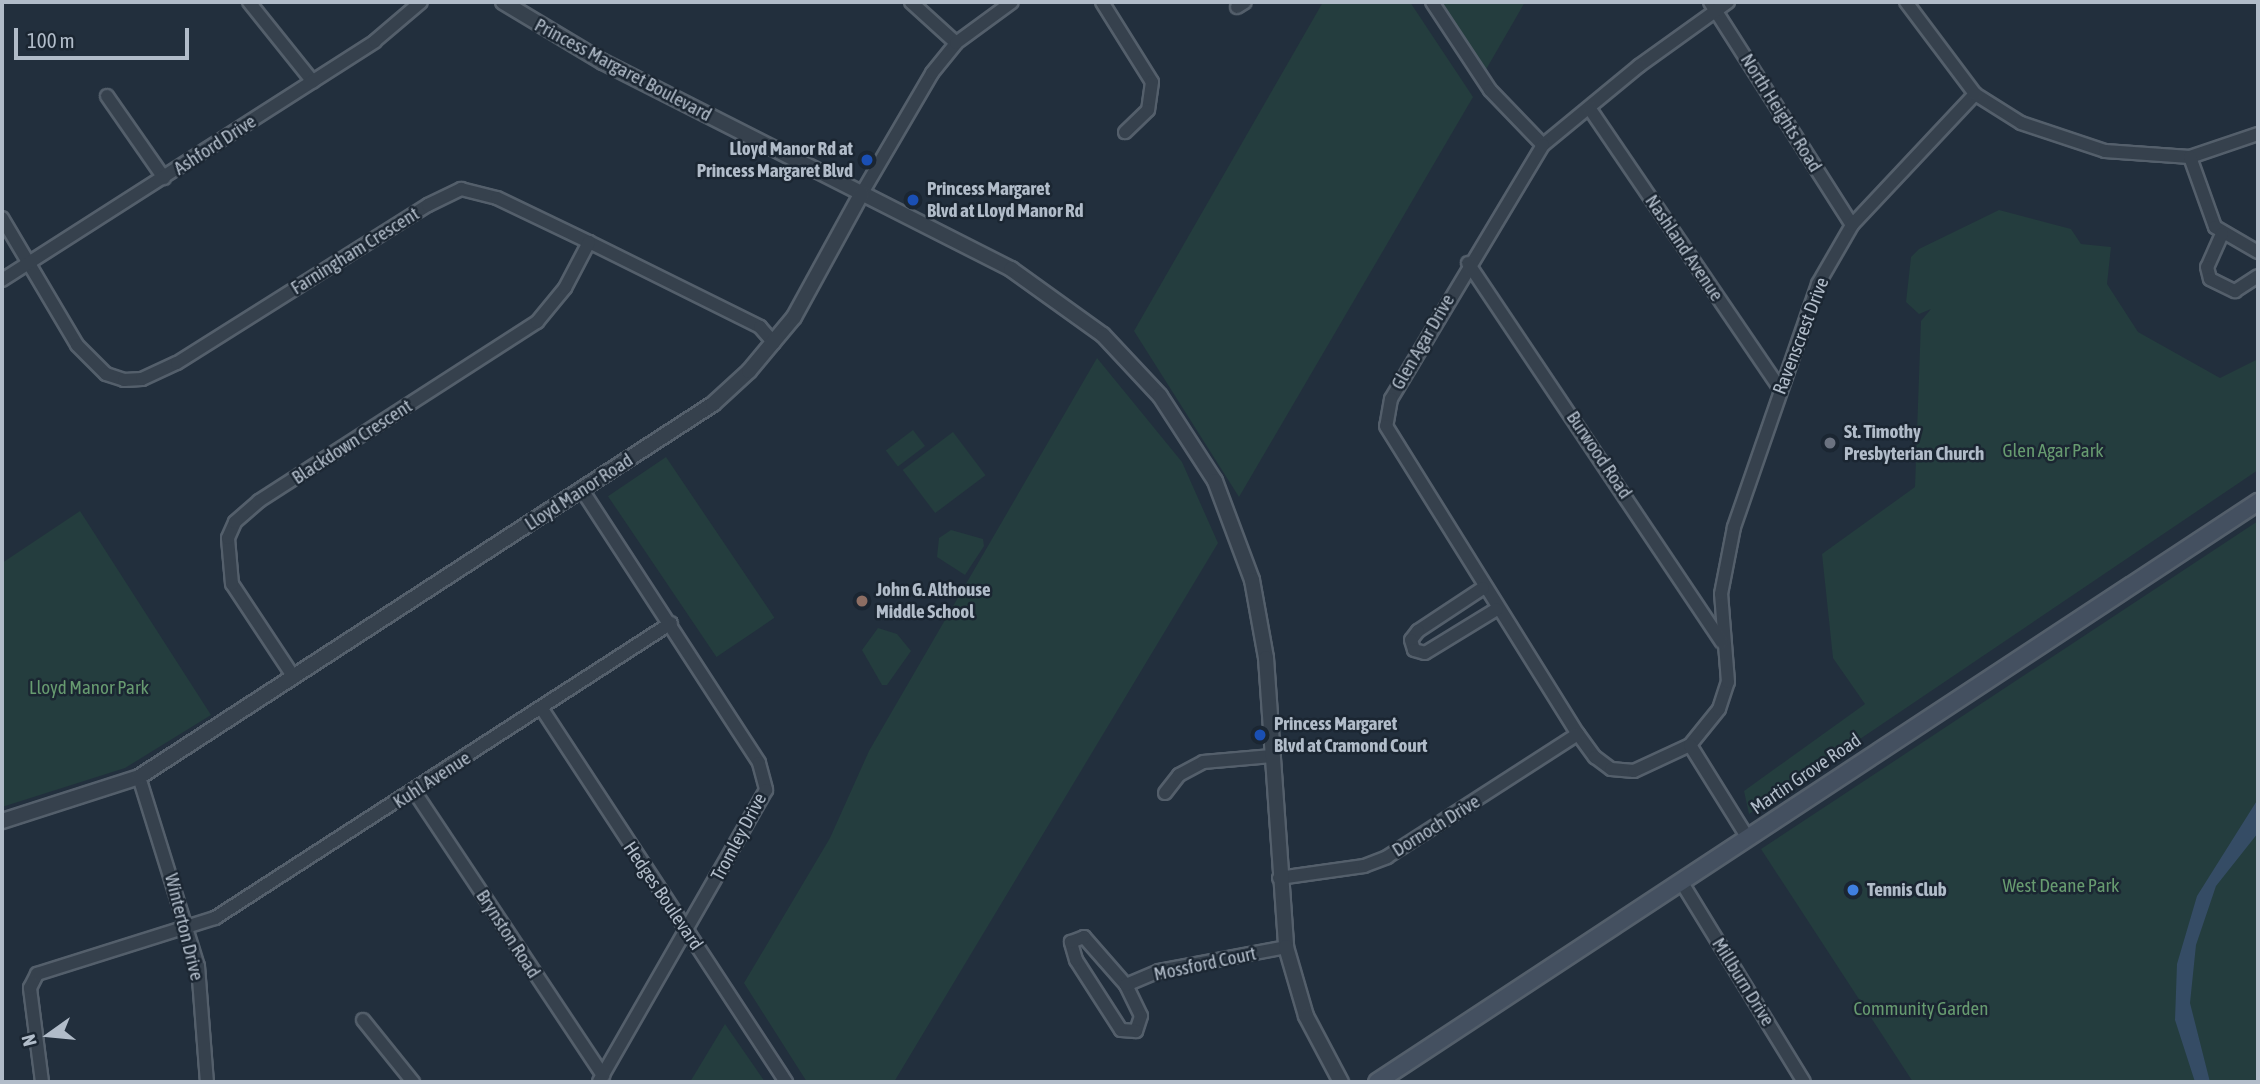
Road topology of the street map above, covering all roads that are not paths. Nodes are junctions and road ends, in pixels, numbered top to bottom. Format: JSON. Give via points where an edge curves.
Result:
{"nodes":[{"id":1,"x":249,"y":2,"type":"edge"},
{"id":2,"x":421,"y":2,"type":"edge"},
{"id":3,"x":503,"y":2,"type":"edge"},
{"id":4,"x":911,"y":2,"type":"edge"},
{"id":5,"x":1012,"y":2,"type":"edge"},
{"id":6,"x":1102,"y":2,"type":"edge"},
{"id":7,"x":1432,"y":2,"type":"edge"},
{"id":8,"x":1728,"y":2,"type":"edge"},
{"id":9,"x":1906,"y":2,"type":"edge"},
{"id":10,"x":1712,"y":6,"type":"edge"},
{"id":11,"x":956,"y":43,"type":"junction"},
{"id":12,"x":313,"y":82,"type":"junction"},
{"id":13,"x":1975,"y":94,"type":"junction"},
{"id":14,"x":107,"y":96,"type":"dead end"},
{"id":15,"x":1590,"y":109,"type":"junction"},
{"id":16,"x":1125,"y":132,"type":"dead end"},
{"id":17,"x":2258,"y":134,"type":"edge"},
{"id":18,"x":1543,"y":145,"type":"junction"},
{"id":19,"x":2190,"y":157,"type":"junction"},
{"id":20,"x":164,"y":178,"type":"junction"},
{"id":21,"x":862,"y":193,"type":"junction"},
{"id":22,"x":2,"y":218,"type":"edge"},
{"id":23,"x":1852,"y":225,"type":"junction"},
{"id":24,"x":2222,"y":234,"type":"junction"},
{"id":25,"x":589,"y":242,"type":"junction"},
{"id":26,"x":2258,"y":252,"type":"edge"},
{"id":27,"x":30,"y":263,"type":"junction"},
{"id":28,"x":1468,"y":263,"type":"junction"},
{"id":29,"x":2258,"y":276,"type":"edge"},
{"id":30,"x":2,"y":280,"type":"edge"},
{"id":31,"x":774,"y":343,"type":"junction"},
{"id":32,"x":1779,"y":387,"type":"junction"},
{"id":33,"x":583,"y":490,"type":"junction"},
{"id":34,"x":2258,"y":502,"type":"edge"},
{"id":35,"x":1483,"y":588,"type":"junction"},
{"id":36,"x":1497,"y":610,"type":"junction"},
{"id":37,"x":671,"y":623,"type":"junction"},
{"id":38,"x":1726,"y":649,"type":"junction"},
{"id":39,"x":293,"y":676,"type":"junction"},
{"id":40,"x":542,"y":709,"type":"junction"},
{"id":41,"x":1578,"y":734,"type":"junction"},
{"id":42,"x":1690,"y":745,"type":"junction"},
{"id":43,"x":1272,"y":756,"type":"junction"},
{"id":44,"x":139,"y":777,"type":"junction"},
{"id":45,"x":414,"y":791,"type":"junction"},
{"id":46,"x":1165,"y":793,"type":"dead end"},
{"id":47,"x":2,"y":821,"type":"edge"},
{"id":48,"x":1748,"y":838,"type":"junction"},
{"id":49,"x":1279,"y":878,"type":"junction"},
{"id":50,"x":1682,"y":883,"type":"junction"},
{"id":51,"x":188,"y":929,"type":"junction"},
{"id":52,"x":686,"y":933,"type":"junction"},
{"id":53,"x":1286,"y":947,"type":"junction"},
{"id":54,"x":1126,"y":985,"type":"junction"},
{"id":55,"x":363,"y":1020,"type":"dead end"},
{"id":56,"x":601,"y":1079,"type":"edge"},
{"id":57,"x":42,"y":1082,"type":"edge"},
{"id":58,"x":206,"y":1082,"type":"edge"},
{"id":59,"x":413,"y":1082,"type":"edge"},
{"id":60,"x":786,"y":1082,"type":"edge"},
{"id":61,"x":1341,"y":1082,"type":"edge"},
{"id":62,"x":1377,"y":1082,"type":"edge"},
{"id":63,"x":1804,"y":1082,"type":"edge"}],
"edges":[{"from":1,"to":12,"type":"street"},
{"from":2,"to":12,"type":"street","name":"Ashford Drive","via":[[397,27]]},
{"from":3,"to":21,"type":"street","name":"Princess Margaret Boulevard","via":[[603,62]]},
{"from":4,"to":11,"type":"street"},
{"from":5,"to":11,"type":"street","name":"Lloyd Manor Road"},
{"from":6,"to":16,"type":"street","via":[[1152,82],[1148,110]]},
{"from":7,"to":18,"type":"street","via":[[1490,90]]},
{"from":8,"to":10,"type":"street","name":"Glen Agar Drive"},
{"from":9,"to":13,"type":"street"},
{"from":10,"to":15,"type":"street","name":"Glen Agar Drive"},
{"from":10,"to":23,"type":"street","name":"North Heights Road"},
{"from":11,"to":21,"type":"street","name":"Lloyd Manor Road","via":[[906,110]]},
{"from":12,"to":20,"type":"street","name":"Ashford Drive"},
{"from":13,"to":19,"type":"street","via":[[2021,123],[2105,151]]},
{"from":13,"to":23,"type":"street","name":"Ravenscrest Drive"},
{"from":14,"to":20,"type":"street"},
{"from":15,"to":18,"type":"street","name":"Glen Agar Drive"},
{"from":15,"to":32,"type":"street","name":"Nashland Avenue"},
{"from":17,"to":19,"type":"street"},
{"from":18,"to":28,"type":"street","name":"Glen Agar Drive"},
{"from":19,"to":24,"type":"street","via":[[2210,218]]},
{"from":20,"to":27,"type":"street","name":"Ashford Drive"},
{"from":21,"to":31,"type":"street","name":"Lloyd Manor Road","via":[[811,292]]},
{"from":21,"to":43,"type":"street","name":"Princess Margaret Boulevard","via":[[1011,268],[1055,297],[1103,335],[1176,417],[1215,481],[1252,580],[1266,659]]},
{"from":22,"to":27,"type":"street","name":"Farningham Crescent"},
{"from":23,"to":32,"type":"street","name":"Ravenscrest Drive","via":[[1818,284]]},
{"from":24,"to":26,"type":"street"},
{"from":24,"to":29,"type":"street","via":[[2207,267],[2210,279],[2235,291]]},
{"from":25,"to":27,"type":"street","name":"Farningham Crescent","via":[[497,198],[461,189],[428,205],[177,363],[142,379],[124,380],[106,374],[77,345]]},
{"from":25,"to":31,"type":"street","name":"Farningham Crescent","via":[[760,327]]},
{"from":25,"to":39,"type":"street","name":"Blackdown Crescent","via":[[565,288],[537,322],[259,501],[235,522],[228,538],[232,584]]},
{"from":27,"to":30,"type":"street","name":"Ashford Drive"},
{"from":28,"to":35,"type":"street","name":"Glen Agar Drive","via":[[1391,399],[1386,426]]},
{"from":28,"to":38,"type":"street","name":"Burwood Road"},
{"from":31,"to":33,"type":"street","name":"Lloyd Manor Road","via":[[713,404]]},
{"from":32,"to":38,"type":"street","name":"Ravenscrest Drive","via":[[1734,527],[1721,594]]},
{"from":33,"to":37,"type":"street","name":"Tromley Drive"},
{"from":33,"to":39,"type":"street","name":"Lloyd Manor Road"},
{"from":34,"to":48,"type":"main road","name":"Martin Grove Road"},
{"from":35,"to":36,"type":"street","name":"Glen Agar Drive"},
{"from":35,"to":36,"type":"street","via":[[1418,631],[1411,640],[1414,650],[1425,653]]},
{"from":36,"to":41,"type":"street","name":"Glen Agar Drive"},
{"from":37,"to":40,"type":"street","name":"Kuhl Avenue"},
{"from":37,"to":52,"type":"street","name":"Tromley Drive","via":[[759,763],[765,781],[763,800]]},
{"from":38,"to":42,"type":"street","name":"Ravenscrest Drive","via":[[1728,682],[1719,709]]},
{"from":39,"to":44,"type":"street","name":"Lloyd Manor Road"},
{"from":40,"to":45,"type":"street","name":"Kuhl Avenue"},
{"from":40,"to":52,"type":"street","name":"Hedges Boulevard"},
{"from":41,"to":42,"type":"street","name":"Glen Agar Drive","via":[[1611,769],[1634,771]]},
{"from":41,"to":49,"type":"street","name":"Dornoch Drive","via":[[1387,857],[1364,866]]},
{"from":42,"to":48,"type":"street"},
{"from":43,"to":46,"type":"street","via":[[1203,762],[1179,775]]},
{"from":43,"to":49,"type":"street","name":"Princess Margaret Boulevard"},
{"from":44,"to":47,"type":"street","name":"Lloyd Manor Road"},
{"from":44,"to":51,"type":"street","name":"Winterton Drive"},
{"from":45,"to":51,"type":"street","name":"Kuhl Avenue","via":[[215,918]]},
{"from":45,"to":56,"type":"street","name":"Brynston Road"},
{"from":48,"to":50,"type":"main road","name":"Martin Grove Road"},
{"from":49,"to":53,"type":"street","name":"Princess Margaret Boulevard"},
{"from":50,"to":62,"type":"main road","name":"Martin Grove Road"},
{"from":50,"to":63,"type":"street","name":"Millburn Drive"},
{"from":51,"to":57,"type":"street","name":"Kuhl Avenue","via":[[37,974],[30,988]]},
{"from":51,"to":58,"type":"street","name":"Winterton Drive","via":[[198,966]]},
{"from":52,"to":56,"type":"street","name":"Tromley Drive"},
{"from":52,"to":60,"type":"street","name":"Hedges Boulevard"},
{"from":53,"to":54,"type":"street","name":"Mossford Court","via":[[1159,971]]},
{"from":53,"to":61,"type":"street","name":"Princess Margaret Boulevard","via":[[1306,1016]]},
{"from":54,"to":54,"type":"street","name":"Mossford Court","via":[[1087,939],[1073,939],[1070,946],[1076,960],[1121,1030],[1128,1033],[1141,1024]]},
{"from":55,"to":59,"type":"street"}]}
